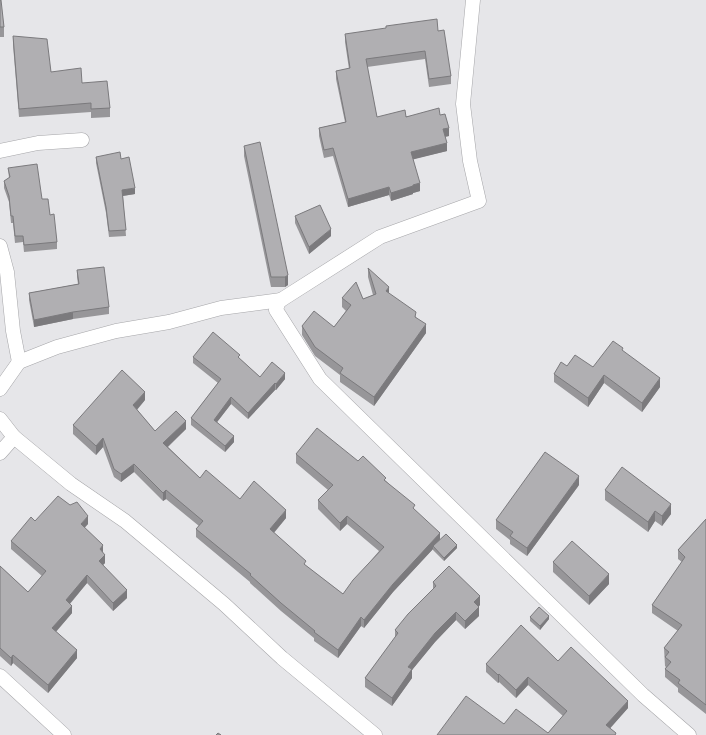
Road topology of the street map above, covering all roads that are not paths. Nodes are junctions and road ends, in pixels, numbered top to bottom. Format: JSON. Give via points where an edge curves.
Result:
{"nodes":[{"id":1,"x":473,"y":0,"type":"edge"},
{"id":2,"x":82,"y":140,"type":"dead end"},
{"id":3,"x":0,"y":151,"type":"edge"},
{"id":4,"x":0,"y":246,"type":"edge"},
{"id":5,"x":281,"y":300,"type":"junction"},
{"id":6,"x":19,"y":362,"type":"junction"},
{"id":7,"x":0,"y":389,"type":"edge"},
{"id":8,"x":0,"y":420,"type":"edge"},
{"id":9,"x":14,"y":437,"type":"junction"},
{"id":10,"x":0,"y":453,"type":"edge"},
{"id":11,"x":0,"y":676,"type":"edge"},
{"id":12,"x":64,"y":735,"type":"edge"},
{"id":13,"x":375,"y":735,"type":"edge"},
{"id":14,"x":689,"y":735,"type":"edge"}],
"edges":[{"from":1,"to":5,"type":"street","via":[[463,104],[470,161],[479,201],[380,237]]},
{"from":2,"to":3,"type":"street","via":[[38,143]]},
{"from":4,"to":6,"type":"street","via":[[7,272]]},
{"from":5,"to":6,"type":"street","via":[[221,308],[169,322],[116,331],[57,347]]},
{"from":5,"to":14,"type":"street","via":[[276,310],[320,380],[643,694]]},
{"from":6,"to":7,"type":"street"},
{"from":8,"to":9,"type":"street"},
{"from":9,"to":10,"type":"street"},
{"from":9,"to":13,"type":"street","via":[[71,484],[125,521]]},
{"from":11,"to":12,"type":"street"}]}
